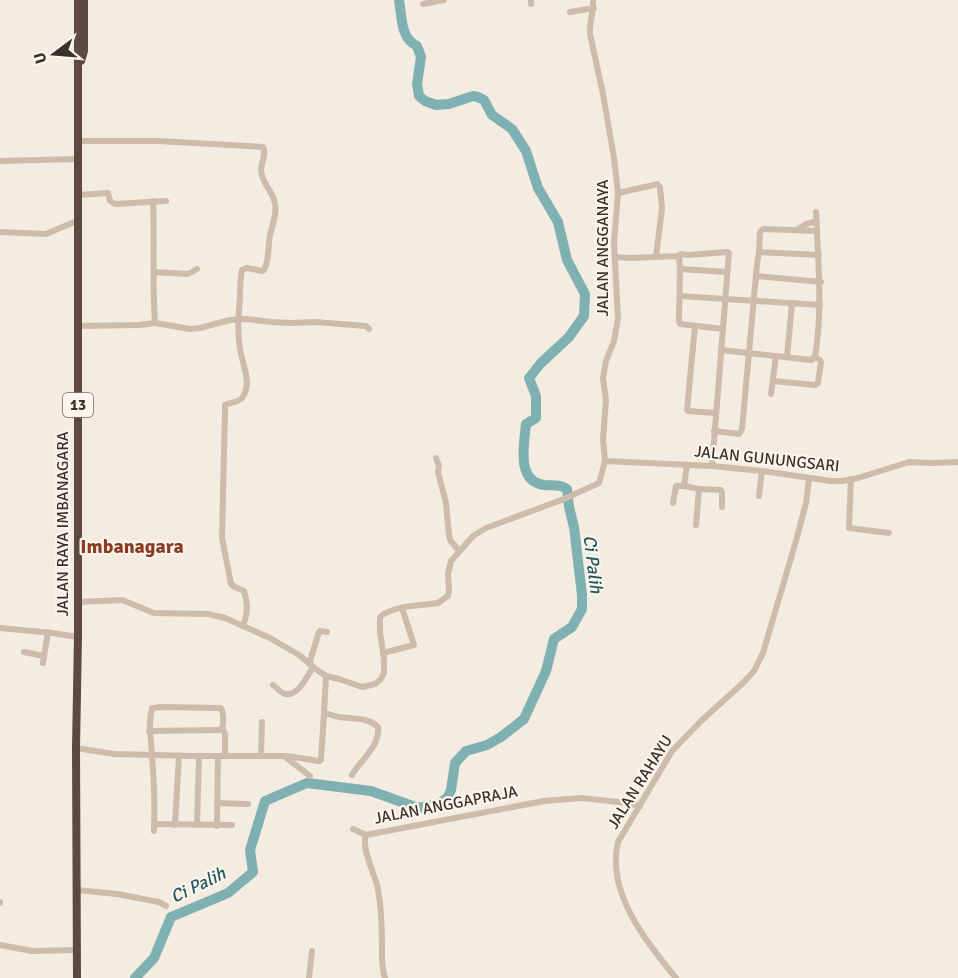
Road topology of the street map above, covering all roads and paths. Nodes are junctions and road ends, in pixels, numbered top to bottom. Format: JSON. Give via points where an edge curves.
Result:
{"nodes":[{"id":1,"x":78,"y":0,"type":"edge"},
{"id":2,"x":84,"y":0,"type":"edge"},
{"id":3,"x":444,"y":0,"type":"edge"},
{"id":4,"x":593,"y":0,"type":"edge"},
{"id":5,"x":423,"y":4,"type":"dead end"},
{"id":6,"x":594,"y":8,"type":"junction"},
{"id":7,"x":570,"y":12,"type":"dead end"},
{"id":8,"x":79,"y":70,"type":"junction"},
{"id":9,"x":79,"y":141,"type":"junction"},
{"id":10,"x":78,"y":159,"type":"junction"},
{"id":11,"x":0,"y":161,"type":"edge"},
{"id":12,"x":618,"y":193,"type":"junction"},
{"id":13,"x":78,"y":195,"type":"junction"},
{"id":14,"x":153,"y":201,"type":"junction"},
{"id":15,"x":166,"y":201,"type":"dead end"},
{"id":16,"x":816,"y":212,"type":"dead end"},
{"id":17,"x":79,"y":220,"type":"junction"},
{"id":18,"x":817,"y":221,"type":"junction"},
{"id":19,"x":798,"y":230,"type":"junction"},
{"id":20,"x":817,"y":231,"type":"junction"},
{"id":21,"x":0,"y":232,"type":"edge"},
{"id":22,"x":759,"y":252,"type":"junction"},
{"id":23,"x":819,"y":255,"type":"junction"},
{"id":24,"x":679,"y":256,"type":"junction"},
{"id":25,"x":615,"y":257,"type":"junction"},
{"id":26,"x":656,"y":257,"type":"junction"},
{"id":27,"x":197,"y":269,"type":"dead end"},
{"id":28,"x":680,"y":269,"type":"junction"},
{"id":29,"x":154,"y":272,"type":"junction"},
{"id":30,"x":727,"y":272,"type":"junction"},
{"id":31,"x":756,"y":276,"type":"junction"},
{"id":32,"x":820,"y":282,"type":"junction"},
{"id":33,"x":680,"y":296,"type":"junction"},
{"id":34,"x":725,"y":298,"type":"junction"},
{"id":35,"x":754,"y":300,"type":"junction"},
{"id":36,"x":792,"y":303,"type":"junction"},
{"id":37,"x":820,"y":305,"type":"junction"},
{"id":38,"x":237,"y":319,"type":"junction"},
{"id":39,"x":155,"y":323,"type":"junction"},
{"id":40,"x":78,"y":326,"type":"junction"},
{"id":41,"x":695,"y":326,"type":"junction"},
{"id":42,"x":369,"y":329,"type":"dead end"},
{"id":43,"x":723,"y":329,"type":"junction"},
{"id":44,"x":721,"y":350,"type":"junction"},
{"id":45,"x":748,"y":353,"type":"junction"},
{"id":46,"x":776,"y":356,"type":"junction"},
{"id":47,"x":787,"y":357,"type":"junction"},
{"id":48,"x":815,"y":357,"type":"junction"},
{"id":49,"x":773,"y":381,"type":"junction"},
{"id":50,"x":771,"y":394,"type":"dead end"},
{"id":51,"x":716,"y":413,"type":"junction"},
{"id":52,"x":714,"y":432,"type":"junction"},
{"id":53,"x":435,"y":458,"type":"dead end"},
{"id":54,"x":605,"y":460,"type":"junction"},
{"id":55,"x":958,"y":462,"type":"edge"},
{"id":56,"x":687,"y":465,"type":"junction"},
{"id":57,"x":712,"y":466,"type":"junction"},
{"id":58,"x":762,"y":471,"type":"junction"},
{"id":59,"x":809,"y":478,"type":"junction"},
{"id":60,"x":851,"y":479,"type":"junction"},
{"id":61,"x":684,"y":486,"type":"junction"},
{"id":62,"x":699,"y":489,"type":"junction"},
{"id":63,"x":759,"y":496,"type":"dead end"},
{"id":64,"x":673,"y":503,"type":"dead end"},
{"id":65,"x":722,"y":507,"type":"dead end"},
{"id":66,"x":696,"y":525,"type":"dead end"},
{"id":67,"x":890,"y":533,"type":"dead end"},
{"id":68,"x":459,"y":551,"type":"junction"},
{"id":69,"x":78,"y":602,"type":"junction"},
{"id":70,"x":402,"y":608,"type":"junction"},
{"id":71,"x":243,"y":626,"type":"junction"},
{"id":72,"x":0,"y":628,"type":"edge"},
{"id":73,"x":48,"y":632,"type":"junction"},
{"id":74,"x":327,"y":632,"type":"dead end"},
{"id":75,"x":78,"y":637,"type":"junction"},
{"id":76,"x":24,"y":652,"type":"dead end"},
{"id":77,"x":383,"y":653,"type":"junction"},
{"id":78,"x":311,"y":665,"type":"junction"},
{"id":79,"x":326,"y":676,"type":"junction"},
{"id":80,"x":273,"y":685,"type":"dead end"},
{"id":81,"x":324,"y":713,"type":"junction"},
{"id":82,"x":262,"y":722,"type":"dead end"},
{"id":83,"x":221,"y":730,"type":"junction"},
{"id":84,"x":149,"y":731,"type":"junction"},
{"id":85,"x":76,"y":748,"type":"junction"},
{"id":86,"x":152,"y":755,"type":"junction"},
{"id":87,"x":221,"y":755,"type":"junction"},
{"id":88,"x":178,"y":756,"type":"junction"},
{"id":89,"x":199,"y":756,"type":"junction"},
{"id":90,"x":261,"y":756,"type":"junction"},
{"id":91,"x":284,"y":756,"type":"junction"},
{"id":92,"x":306,"y":759,"type":"junction"},
{"id":93,"x":301,"y":769,"type":"junction"},
{"id":94,"x":352,"y":775,"type":"dead end"},
{"id":95,"x":310,"y":776,"type":"dead end"},
{"id":96,"x":217,"y":803,"type":"junction"},
{"id":97,"x":248,"y":804,"type":"dead end"},
{"id":98,"x":640,"y":806,"type":"junction"},
{"id":99,"x":175,"y":825,"type":"junction"},
{"id":100,"x":197,"y":825,"type":"junction"},
{"id":101,"x":232,"y":825,"type":"dead end"},
{"id":102,"x":217,"y":826,"type":"junction"},
{"id":103,"x":353,"y":829,"type":"dead end"},
{"id":104,"x":366,"y":835,"type":"junction"},
{"id":105,"x":77,"y":890,"type":"junction"},
{"id":106,"x":166,"y":906,"type":"dead end"},
{"id":107,"x":0,"y":945,"type":"edge"},
{"id":108,"x":77,"y":950,"type":"junction"},
{"id":109,"x":312,"y":951,"type":"dead end"},
{"id":110,"x":77,"y":978,"type":"edge"},
{"id":111,"x":309,"y":978,"type":"edge"},
{"id":112,"x":385,"y":978,"type":"edge"},
{"id":113,"x":676,"y":978,"type":"edge"}],
"edges":[{"from":1,"to":8,"type":"highway","name":"JALAN RAYA IMBANAGARA","number":"13"},
{"from":2,"to":8,"type":"highway","name":"JALAN RAYA IMBANAGARA","number":"13","via":[[84,51]]},
{"from":3,"to":5,"type":"street"},
{"from":4,"to":6,"type":"street","name":"JALAN ANGGANAYA"},
{"from":6,"to":7,"type":"street"},
{"from":6,"to":12,"type":"street","name":"JALAN ANGGANAYA","via":[[590,34]]},
{"from":8,"to":9,"type":"highway","name":"JALAN RAYA IMBANAGARA","number":"13"},
{"from":9,"to":10,"type":"highway","name":"JALAN RAYA IMBANAGARA","number":"13"},
{"from":9,"to":38,"type":"street","via":[[262,147],[262,176],[276,211],[264,270],[242,270]]},
{"from":10,"to":11,"type":"street"},
{"from":10,"to":13,"type":"highway","name":"JALAN RAYA IMBANAGARA","number":"13"},
{"from":12,"to":25,"type":"street","name":"JALAN ANGGANAYA"},
{"from":12,"to":26,"type":"street","via":[[657,184],[660,187],[662,208]]},
{"from":13,"to":14,"type":"street","via":[[108,193],[115,204]]},
{"from":13,"to":17,"type":"highway","name":"JALAN RAYA IMBANAGARA","number":"13"},
{"from":14,"to":15,"type":"street"},
{"from":14,"to":29,"type":"street"},
{"from":16,"to":18,"type":"street"},
{"from":17,"to":21,"type":"street","via":[[46,234]]},
{"from":17,"to":40,"type":"highway","name":"JALAN RAYA IMBANAGARA","number":"13"},
{"from":18,"to":19,"type":"street"},
{"from":18,"to":20,"type":"street"},
{"from":19,"to":20,"type":"street"},
{"from":19,"to":22,"type":"street","via":[[761,230]]},
{"from":20,"to":23,"type":"street"},
{"from":22,"to":23,"type":"street"},
{"from":22,"to":31,"type":"street"},
{"from":23,"to":32,"type":"street"},
{"from":24,"to":26,"type":"street"},
{"from":24,"to":28,"type":"street"},
{"from":24,"to":30,"type":"street","via":[[728,252]]},
{"from":25,"to":26,"type":"street"},
{"from":25,"to":54,"type":"street","name":"JALAN ANGGANAYA","via":[[618,318],[603,378]]},
{"from":27,"to":29,"type":"street","via":[[189,274]]},
{"from":28,"to":30,"type":"street"},
{"from":28,"to":33,"type":"street"},
{"from":29,"to":39,"type":"street"},
{"from":30,"to":34,"type":"street"},
{"from":31,"to":32,"type":"street"},
{"from":31,"to":35,"type":"street"},
{"from":32,"to":37,"type":"street"},
{"from":33,"to":34,"type":"street"},
{"from":33,"to":41,"type":"street","via":[[680,324]]},
{"from":34,"to":35,"type":"street"},
{"from":34,"to":43,"type":"street"},
{"from":35,"to":36,"type":"street"},
{"from":35,"to":45,"type":"street"},
{"from":36,"to":37,"type":"street"},
{"from":36,"to":47,"type":"street"},
{"from":37,"to":48,"type":"street"},
{"from":38,"to":39,"type":"street","via":[[190,329]]},
{"from":38,"to":42,"type":"street","via":[[349,324]]},
{"from":38,"to":71,"type":"street","via":[[247,387],[239,401],[225,405],[222,538],[231,584],[244,591],[248,604]]},
{"from":39,"to":40,"type":"street"},
{"from":40,"to":69,"type":"highway","name":"JALAN RAYA IMBANAGARA","number":"13"},
{"from":41,"to":43,"type":"street"},
{"from":41,"to":51,"type":"street","via":[[687,410]]},
{"from":43,"to":44,"type":"street"},
{"from":44,"to":45,"type":"street"},
{"from":44,"to":51,"type":"street"},
{"from":45,"to":46,"type":"street"},
{"from":45,"to":52,"type":"street","via":[[742,429],[739,434]]},
{"from":46,"to":47,"type":"street"},
{"from":46,"to":49,"type":"street"},
{"from":47,"to":48,"type":"street"},
{"from":48,"to":49,"type":"street","via":[[821,362],[815,385]]},
{"from":49,"to":50,"type":"street"},
{"from":51,"to":52,"type":"street"},
{"from":52,"to":57,"type":"street"},
{"from":53,"to":68,"type":"street","via":[[440,465],[450,540]]},
{"from":54,"to":56,"type":"street","name":"JALAN GUNUNGSARI"},
{"from":54,"to":68,"type":"street","via":[[599,483],[486,528]]},
{"from":55,"to":60,"type":"street","name":"JALAN GUNUNGSARI","via":[[909,462]]},
{"from":56,"to":57,"type":"street","name":"JALAN GUNUNGSARI"},
{"from":56,"to":61,"type":"street"},
{"from":57,"to":58,"type":"street","name":"JALAN GUNUNGSARI"},
{"from":58,"to":59,"type":"street","name":"JALAN GUNUNGSARI"},
{"from":58,"to":63,"type":"street"},
{"from":59,"to":60,"type":"street","name":"JALAN GUNUNGSARI"},
{"from":59,"to":98,"type":"street","name":"JALAN RAHAYU","via":[[802,519],[759,662],[742,684],[672,751]]},
{"from":60,"to":67,"type":"street","via":[[849,528]]},
{"from":61,"to":62,"type":"street"},
{"from":61,"to":64,"type":"street","via":[[676,486]]},
{"from":62,"to":65,"type":"street","via":[[721,490]]},
{"from":62,"to":66,"type":"street"},
{"from":68,"to":70,"type":"street","via":[[449,566],[448,596],[438,603]]},
{"from":69,"to":71,"type":"street","via":[[122,600],[154,613],[208,614]]},
{"from":69,"to":75,"type":"highway","name":"JALAN RAYA IMBANAGARA","number":"13"},
{"from":70,"to":77,"type":"street","via":[[394,608],[380,617]]},
{"from":70,"to":77,"type":"street","via":[[414,645]]},
{"from":71,"to":78,"type":"street","via":[[270,638]]},
{"from":72,"to":73,"type":"street"},
{"from":73,"to":75,"type":"street"},
{"from":73,"to":76,"type":"street","via":[[43,659]]},
{"from":74,"to":78,"type":"street","via":[[319,632]]},
{"from":75,"to":85,"type":"highway","name":"JALAN RAYA IMBANAGARA","number":"13"},
{"from":77,"to":79,"type":"street","via":[[384,673],[375,684],[362,687]]},
{"from":78,"to":79,"type":"street"},
{"from":78,"to":80,"type":"street","via":[[301,687],[290,694]]},
{"from":79,"to":81,"type":"street"},
{"from":81,"to":92,"type":"street","via":[[321,758]]},
{"from":81,"to":94,"type":"street","via":[[359,718],[378,727],[373,748]]},
{"from":82,"to":90,"type":"street"},
{"from":83,"to":84,"type":"street"},
{"from":83,"to":84,"type":"street","via":[[221,708],[161,707],[151,710]]},
{"from":83,"to":87,"type":"street","via":[[225,734]]},
{"from":84,"to":86,"type":"street"},
{"from":85,"to":86,"type":"street"},
{"from":85,"to":105,"type":"highway","name":"JALAN RAYA IMBANAGARA","number":"13"},
{"from":86,"to":88,"type":"street"},
{"from":86,"to":99,"type":"street","via":[[154,827]]},
{"from":87,"to":89,"type":"street"},
{"from":87,"to":90,"type":"street"},
{"from":87,"to":96,"type":"street"},
{"from":88,"to":89,"type":"street"},
{"from":88,"to":99,"type":"street"},
{"from":89,"to":100,"type":"street"},
{"from":90,"to":91,"type":"street"},
{"from":91,"to":92,"type":"street"},
{"from":91,"to":93,"type":"street"},
{"from":92,"to":93,"type":"street"},
{"from":93,"to":95,"type":"street"},
{"from":96,"to":97,"type":"street"},
{"from":96,"to":102,"type":"street"},
{"from":98,"to":104,"type":"street","name":"JALAN ANGGAPRAJA","via":[[582,798],[544,801]]},
{"from":98,"to":113,"type":"street","name":"JALAN RAHAYU","via":[[618,842],[618,880],[640,932]]},
{"from":99,"to":100,"type":"street"},
{"from":100,"to":102,"type":"street"},
{"from":101,"to":102,"type":"street"},
{"from":103,"to":104,"type":"street"},
{"from":104,"to":112,"type":"street","name":"JALAN ANGGAPRAJA","via":[[364,844],[379,893]]},
{"from":105,"to":106,"type":"street","via":[[117,894]]},
{"from":105,"to":108,"type":"highway","name":"JALAN RAYA IMBANAGARA","number":"13"},
{"from":107,"to":108,"type":"street","via":[[32,951]]},
{"from":108,"to":110,"type":"highway","name":"JALAN RAYA IMBANAGARA","number":"13"},
{"from":109,"to":111,"type":"street"}]}
